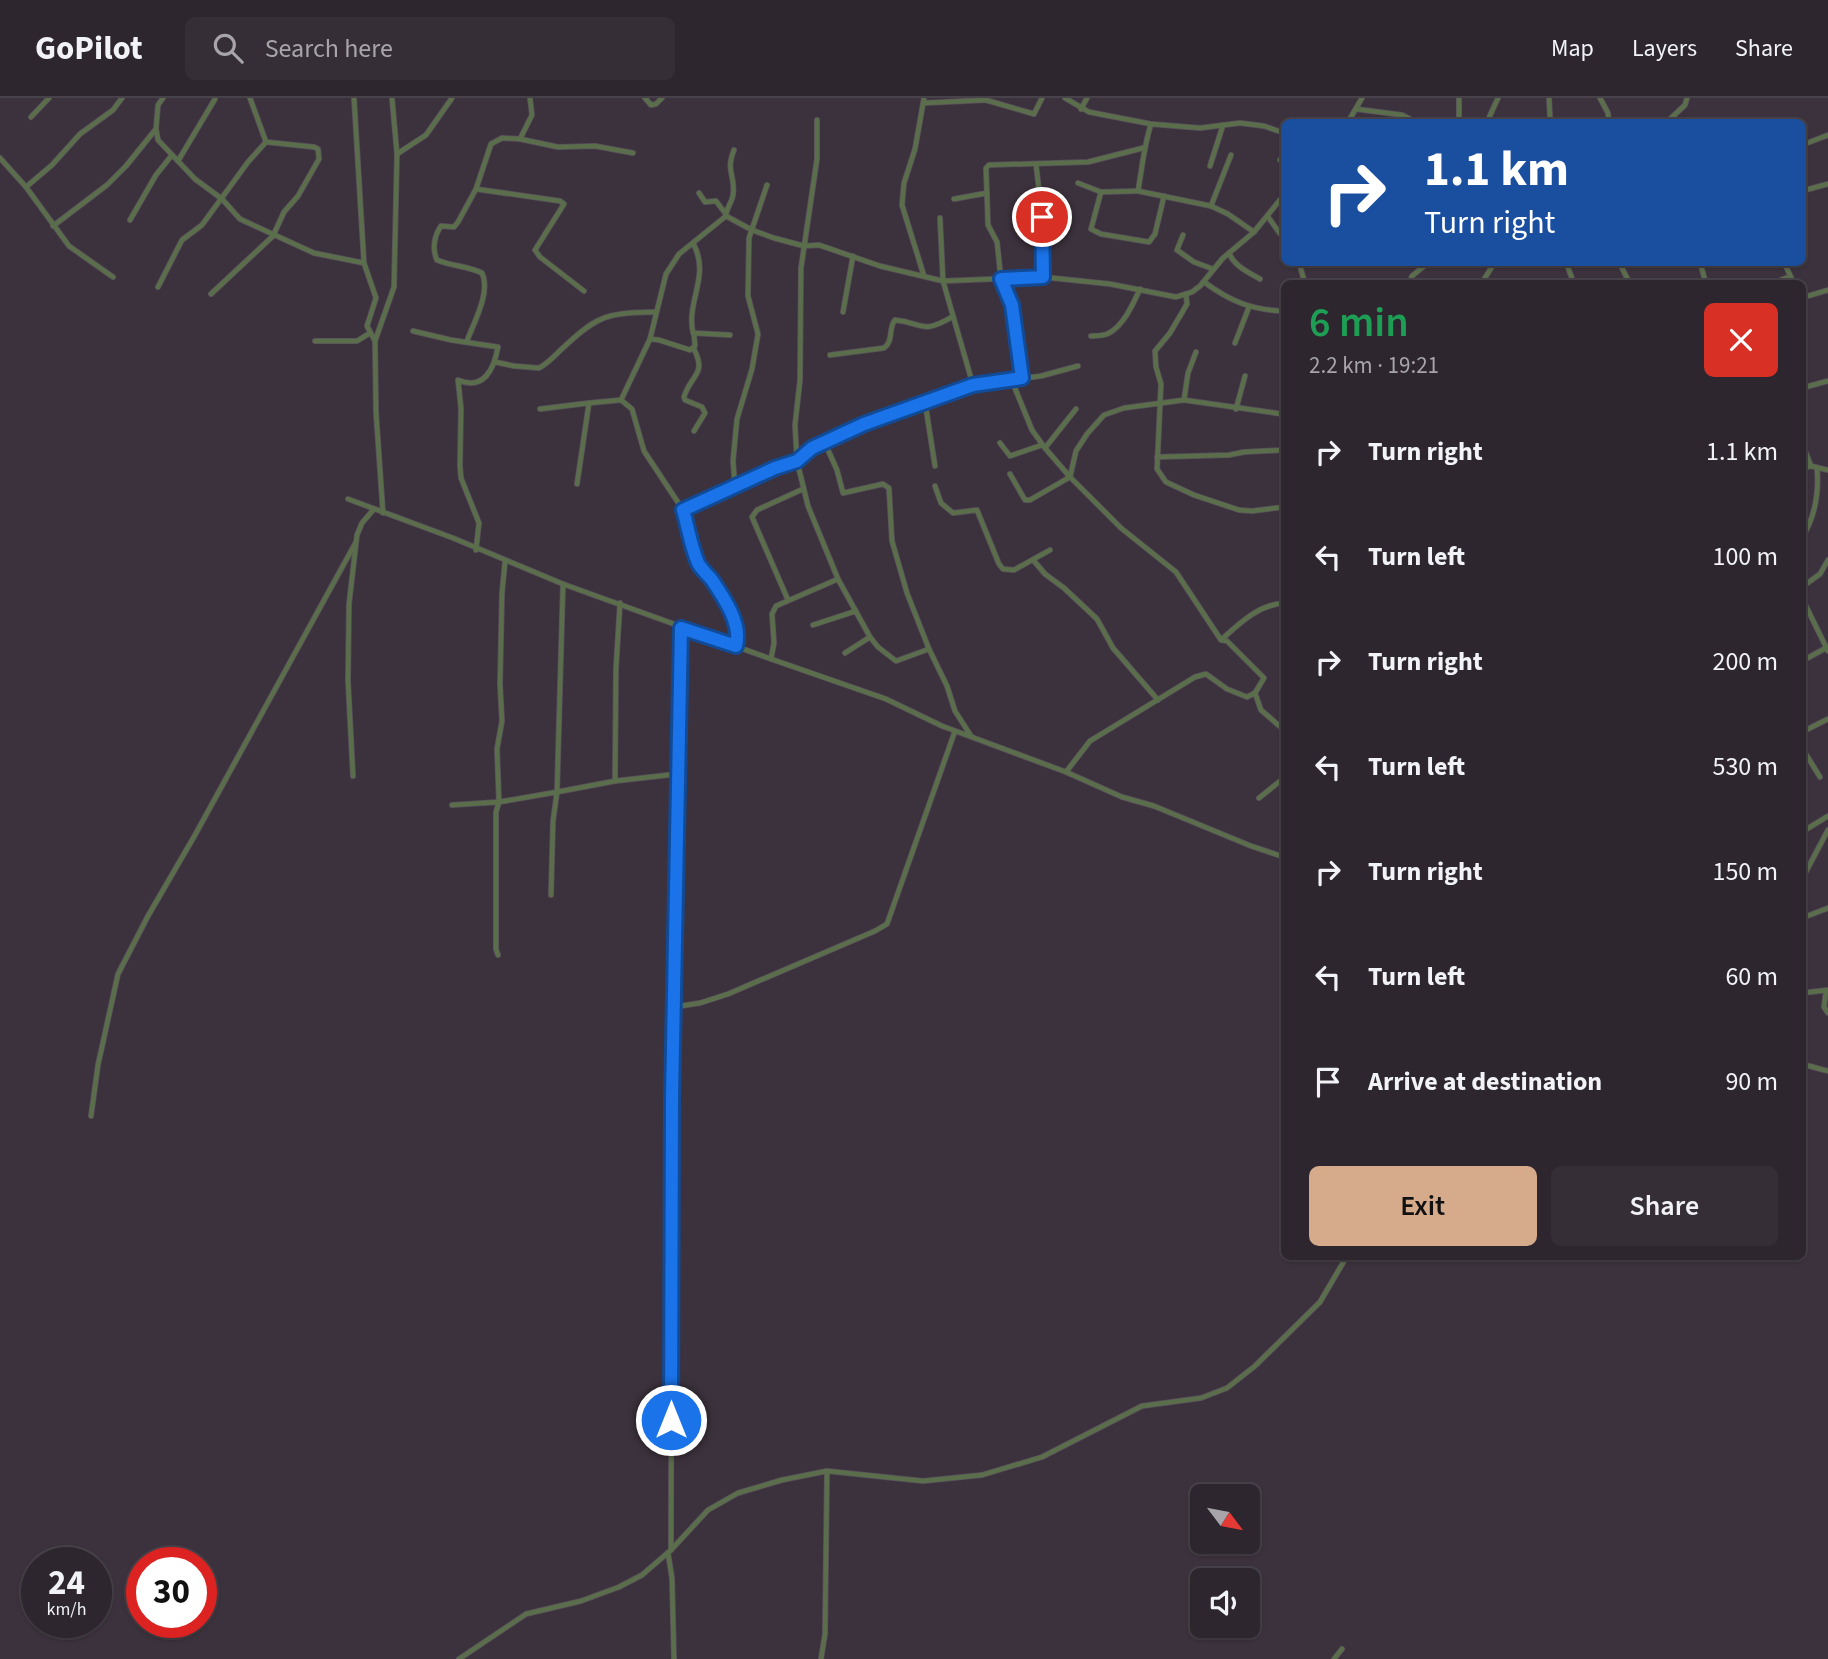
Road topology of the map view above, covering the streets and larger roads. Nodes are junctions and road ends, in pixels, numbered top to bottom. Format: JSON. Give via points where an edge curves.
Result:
{"nodes":[{"id":1,"x":49,"y":98,"type":"edge"},
{"id":2,"x":122,"y":98,"type":"edge"},
{"id":3,"x":163,"y":98,"type":"edge"},
{"id":4,"x":250,"y":98,"type":"edge"},
{"id":5,"x":354,"y":98,"type":"edge"},
{"id":6,"x":392,"y":98,"type":"edge"},
{"id":7,"x":452,"y":98,"type":"edge"},
{"id":8,"x":530,"y":98,"type":"edge"},
{"id":9,"x":645,"y":98,"type":"edge"},
{"id":10,"x":662,"y":98,"type":"edge"},
{"id":11,"x":1042,"y":98,"type":"edge"},
{"id":12,"x":1065,"y":98,"type":"edge"},
{"id":13,"x":1087,"y":98,"type":"edge"},
{"id":14,"x":1362,"y":98,"type":"edge"},
{"id":15,"x":1459,"y":98,"type":"edge"},
{"id":16,"x":1498,"y":98,"type":"edge"},
{"id":17,"x":1549,"y":98,"type":"edge"},
{"id":18,"x":1600,"y":98,"type":"edge"},
{"id":19,"x":1687,"y":98,"type":"edge"},
{"id":20,"x":215,"y":99,"type":"edge"},
{"id":21,"x":955,"y":100,"type":"edge"},
{"id":22,"x":924,"y":101,"type":"edge"},
{"id":23,"x":1081,"y":109,"type":"junction"},
{"id":24,"x":1356,"y":109,"type":"junction"},
{"id":25,"x":31,"y":117,"type":"dead end"},
{"id":26,"x":1550,"y":117,"type":"dead end"},
{"id":27,"x":1351,"y":119,"type":"edge"},
{"id":28,"x":1410,"y":119,"type":"edge"},
{"id":29,"x":1459,"y":119,"type":"edge"},
{"id":30,"x":1488,"y":119,"type":"edge"},
{"id":31,"x":1609,"y":119,"type":"edge"},
{"id":32,"x":1670,"y":119,"type":"edge"},
{"id":33,"x":817,"y":120,"type":"dead end"},
{"id":34,"x":1151,"y":124,"type":"junction"},
{"id":35,"x":1223,"y":125,"type":"junction"},
{"id":36,"x":156,"y":129,"type":"junction"},
{"id":37,"x":1281,"y":132,"type":"edge"},
{"id":38,"x":1828,"y":135,"type":"edge"},
{"id":39,"x":520,"y":139,"type":"junction"},
{"id":40,"x":266,"y":142,"type":"junction"},
{"id":41,"x":1806,"y":143,"type":"edge"},
{"id":42,"x":1143,"y":148,"type":"junction"},
{"id":43,"x":734,"y":150,"type":"dead end"},
{"id":44,"x":633,"y":153,"type":"dead end"},
{"id":45,"x":397,"y":154,"type":"junction"},
{"id":46,"x":172,"y":155,"type":"junction"},
{"id":47,"x":1231,"y":155,"type":"dead end"},
{"id":48,"x":0,"y":158,"type":"edge"},
{"id":49,"x":178,"y":160,"type":"junction"},
{"id":50,"x":1035,"y":164,"type":"junction"},
{"id":51,"x":1210,"y":166,"type":"dead end"},
{"id":52,"x":1078,"y":183,"type":"dead end"},
{"id":53,"x":1828,"y":184,"type":"edge"},
{"id":54,"x":767,"y":185,"type":"dead end"},
{"id":55,"x":26,"y":187,"type":"junction"},
{"id":56,"x":476,"y":189,"type":"junction"},
{"id":57,"x":1806,"y":190,"type":"edge"},
{"id":58,"x":1138,"y":191,"type":"junction"},
{"id":59,"x":1101,"y":192,"type":"junction"},
{"id":60,"x":699,"y":193,"type":"dead end"},
{"id":61,"x":986,"y":193,"type":"junction"},
{"id":62,"x":1164,"y":196,"type":"junction"},
{"id":63,"x":222,"y":199,"type":"junction"},
{"id":64,"x":954,"y":199,"type":"dead end"},
{"id":65,"x":1281,"y":199,"type":"edge"},
{"id":66,"x":1211,"y":206,"type":"junction"},
{"id":67,"x":726,"y":215,"type":"junction"},
{"id":68,"x":1268,"y":217,"type":"junction"},
{"id":69,"x":940,"y":218,"type":"dead end"},
{"id":70,"x":130,"y":220,"type":"dead end"},
{"id":71,"x":53,"y":226,"type":"junction"},
{"id":72,"x":752,"y":230,"type":"junction"},
{"id":73,"x":1254,"y":232,"type":"junction"},
{"id":74,"x":1281,"y":235,"type":"edge"},
{"id":75,"x":273,"y":236,"type":"junction"},
{"id":76,"x":1183,"y":236,"type":"dead end"},
{"id":77,"x":693,"y":243,"type":"junction"},
{"id":78,"x":804,"y":246,"type":"junction"},
{"id":79,"x":1229,"y":253,"type":"junction"},
{"id":80,"x":853,"y":256,"type":"junction"},
{"id":81,"x":364,"y":263,"type":"junction"},
{"id":82,"x":1422,"y":266,"type":"edge"},
{"id":83,"x":1213,"y":269,"type":"junction"},
{"id":84,"x":113,"y":277,"type":"dead end"},
{"id":85,"x":925,"y":277,"type":"junction"},
{"id":86,"x":1043,"y":277,"type":"junction"},
{"id":87,"x":1001,"y":279,"type":"junction"},
{"id":88,"x":1260,"y":279,"type":"dead end"},
{"id":89,"x":1410,"y":280,"type":"edge"},
{"id":90,"x":943,"y":281,"type":"junction"},
{"id":91,"x":1204,"y":282,"type":"junction"},
{"id":92,"x":158,"y":287,"type":"dead end"},
{"id":93,"x":1140,"y":289,"type":"junction"},
{"id":94,"x":1828,"y":290,"type":"edge"},
{"id":95,"x":584,"y":291,"type":"dead end"},
{"id":96,"x":211,"y":294,"type":"dead end"},
{"id":97,"x":1186,"y":294,"type":"junction"},
{"id":98,"x":1806,"y":295,"type":"edge"},
{"id":99,"x":1249,"y":307,"type":"junction"},
{"id":100,"x":1281,"y":311,"type":"edge"},
{"id":101,"x":656,"y":312,"type":"junction"},
{"id":102,"x":843,"y":312,"type":"dead end"},
{"id":103,"x":952,"y":317,"type":"junction"},
{"id":104,"x":413,"y":331,"type":"dead end"},
{"id":105,"x":370,"y":333,"type":"junction"},
{"id":106,"x":694,"y":335,"type":"junction"},
{"id":107,"x":730,"y":335,"type":"dead end"},
{"id":108,"x":1091,"y":336,"type":"dead end"},
{"id":109,"x":650,"y":339,"type":"junction"},
{"id":110,"x":315,"y":341,"type":"dead end"},
{"id":111,"x":375,"y":341,"type":"junction"},
{"id":112,"x":467,"y":341,"type":"junction"},
{"id":113,"x":1235,"y":343,"type":"dead end"},
{"id":114,"x":694,"y":349,"type":"junction"},
{"id":115,"x":1196,"y":352,"type":"dead end"},
{"id":116,"x":830,"y":355,"type":"dead end"},
{"id":117,"x":495,"y":362,"type":"junction"},
{"id":118,"x":1078,"y":366,"type":"dead end"},
{"id":119,"x":1245,"y":376,"type":"dead end"},
{"id":120,"x":1022,"y":378,"type":"junction"},
{"id":121,"x":1012,"y":381,"type":"junction"},
{"id":122,"x":1828,"y":382,"type":"edge"},
{"id":123,"x":973,"y":385,"type":"junction"},
{"id":124,"x":1806,"y":387,"type":"edge"},
{"id":125,"x":621,"y":400,"type":"junction"},
{"id":126,"x":1184,"y":400,"type":"junction"},
{"id":127,"x":925,"y":402,"type":"junction"},
{"id":128,"x":1160,"y":402,"type":"junction"},
{"id":129,"x":589,"y":403,"type":"junction"},
{"id":130,"x":540,"y":408,"type":"dead end"},
{"id":131,"x":1076,"y":409,"type":"dead end"},
{"id":132,"x":1236,"y":409,"type":"junction"},
{"id":133,"x":1281,"y":417,"type":"edge"},
{"id":134,"x":694,"y":431,"type":"dead end"},
{"id":135,"x":824,"y":441,"type":"junction"},
{"id":136,"x":1000,"y":443,"type":"dead end"},
{"id":137,"x":1043,"y":447,"type":"junction"},
{"id":138,"x":1281,"y":450,"type":"edge"},
{"id":139,"x":1806,"y":451,"type":"edge"},
{"id":140,"x":1157,"y":457,"type":"junction"},
{"id":141,"x":797,"y":461,"type":"junction"},
{"id":142,"x":935,"y":466,"type":"dead end"},
{"id":143,"x":1814,"y":467,"type":"junction"},
{"id":144,"x":1806,"y":468,"type":"edge"},
{"id":145,"x":1828,"y":470,"type":"edge"},
{"id":146,"x":1010,"y":474,"type":"dead end"},
{"id":147,"x":1070,"y":477,"type":"junction"},
{"id":148,"x":577,"y":484,"type":"dead end"},
{"id":149,"x":735,"y":486,"type":"junction"},
{"id":150,"x":935,"y":486,"type":"dead end"},
{"id":151,"x":803,"y":489,"type":"junction"},
{"id":152,"x":348,"y":499,"type":"dead end"},
{"id":153,"x":1281,"y":507,"type":"edge"},
{"id":154,"x":374,"y":509,"type":"junction"},
{"id":155,"x":683,"y":510,"type":"junction"},
{"id":156,"x":383,"y":513,"type":"junction"},
{"id":157,"x":1806,"y":531,"type":"edge"},
{"id":158,"x":356,"y":542,"type":"junction"},
{"id":159,"x":476,"y":550,"type":"junction"},
{"id":160,"x":1050,"y":550,"type":"dead end"},
{"id":161,"x":1828,"y":560,"type":"edge"},
{"id":162,"x":1034,"y":561,"type":"junction"},
{"id":163,"x":505,"y":562,"type":"junction"},
{"id":164,"x":838,"y":579,"type":"junction"},
{"id":165,"x":563,"y":584,"type":"junction"},
{"id":166,"x":1806,"y":584,"type":"edge"},
{"id":167,"x":788,"y":600,"type":"junction"},
{"id":168,"x":620,"y":603,"type":"junction"},
{"id":169,"x":1281,"y":603,"type":"edge"},
{"id":170,"x":1806,"y":606,"type":"edge"},
{"id":171,"x":856,"y":611,"type":"junction"},
{"id":172,"x":813,"y":625,"type":"dead end"},
{"id":173,"x":681,"y":628,"type":"junction"},
{"id":174,"x":870,"y":637,"type":"junction"},
{"id":175,"x":1221,"y":640,"type":"junction"},
{"id":176,"x":736,"y":646,"type":"junction"},
{"id":177,"x":929,"y":649,"type":"junction"},
{"id":178,"x":1827,"y":649,"type":"edge"},
{"id":179,"x":845,"y":653,"type":"dead end"},
{"id":180,"x":771,"y":659,"type":"junction"},
{"id":181,"x":1806,"y":659,"type":"edge"},
{"id":182,"x":1255,"y":693,"type":"junction"},
{"id":183,"x":1158,"y":700,"type":"junction"},
{"id":184,"x":1828,"y":719,"type":"edge"},
{"id":185,"x":1281,"y":727,"type":"edge"},
{"id":186,"x":1806,"y":730,"type":"edge"},
{"id":187,"x":955,"y":731,"type":"junction"},
{"id":188,"x":971,"y":736,"type":"junction"},
{"id":189,"x":1806,"y":754,"type":"edge"},
{"id":190,"x":1066,"y":772,"type":"junction"},
{"id":191,"x":677,"y":774,"type":"junction"},
{"id":192,"x":353,"y":776,"type":"dead end"},
{"id":193,"x":1820,"y":777,"type":"dead end"},
{"id":194,"x":1281,"y":780,"type":"edge"},
{"id":195,"x":615,"y":781,"type":"junction"},
{"id":196,"x":556,"y":792,"type":"junction"},
{"id":197,"x":1259,"y":798,"type":"dead end"},
{"id":198,"x":499,"y":802,"type":"junction"},
{"id":199,"x":452,"y":806,"type":"dead end"},
{"id":200,"x":1828,"y":816,"type":"edge"},
{"id":201,"x":1806,"y":828,"type":"edge"},
{"id":202,"x":1828,"y":830,"type":"edge"},
{"id":203,"x":1281,"y":856,"type":"edge"},
{"id":204,"x":1806,"y":871,"type":"edge"},
{"id":205,"x":551,"y":895,"type":"dead end"},
{"id":206,"x":1828,"y":908,"type":"edge"},
{"id":207,"x":1806,"y":916,"type":"edge"},
{"id":208,"x":498,"y":955,"type":"dead end"},
{"id":209,"x":1827,"y":990,"type":"edge"},
{"id":210,"x":1806,"y":993,"type":"edge"},
{"id":211,"x":674,"y":1007,"type":"junction"},
{"id":212,"x":1828,"y":1013,"type":"edge"},
{"id":213,"x":1806,"y":1065,"type":"edge"},
{"id":214,"x":1828,"y":1071,"type":"edge"},
{"id":215,"x":91,"y":1116,"type":"dead end"},
{"id":216,"x":1345,"y":1260,"type":"edge"},
{"id":217,"x":827,"y":1471,"type":"junction"},
{"id":218,"x":669,"y":1551,"type":"junction"},
{"id":219,"x":1342,"y":1648,"type":"dead end"},
{"id":220,"x":459,"y":1659,"type":"edge"},
{"id":221,"x":674,"y":1659,"type":"edge"},
{"id":222,"x":821,"y":1659,"type":"edge"},
{"id":223,"x":1334,"y":1659,"type":"edge"}],
"edges":[{"from":1,"to":25,"type":"street"},
{"from":2,"to":55,"type":"street"},
{"from":3,"to":36,"type":"street"},
{"from":4,"to":40,"type":"street"},
{"from":5,"to":81,"type":"street"},
{"from":6,"to":45,"type":"street"},
{"from":7,"to":45,"type":"street","via":[[426,135]]},
{"from":8,"to":39,"type":"street","via":[[532,115]]},
{"from":9,"to":10,"type":"street","via":[[651,105]]},
{"from":11,"to":21,"type":"street","via":[[1034,114],[986,100]]},
{"from":12,"to":23,"type":"street"},
{"from":13,"to":23,"type":"street"},
{"from":14,"to":24,"type":"street"},
{"from":15,"to":29,"type":"street"},
{"from":16,"to":30,"type":"street"},
{"from":17,"to":26,"type":"street"},
{"from":18,"to":31,"type":"street"},
{"from":19,"to":32,"type":"street"},
{"from":20,"to":49,"type":"street"},
{"from":21,"to":22,"type":"street"},
{"from":22,"to":85,"type":"street","via":[[902,205]]},
{"from":23,"to":34,"type":"street"},
{"from":24,"to":27,"type":"street"},
{"from":24,"to":28,"type":"street"},
{"from":33,"to":78,"type":"street","via":[[817,159]]},
{"from":34,"to":35,"type":"street"},
{"from":34,"to":42,"type":"street"},
{"from":35,"to":37,"type":"street","via":[[1264,126]]},
{"from":35,"to":51,"type":"street"},
{"from":36,"to":46,"type":"street","via":[[158,140]]},
{"from":36,"to":71,"type":"street","via":[[118,175]]},
{"from":38,"to":41,"type":"street"},
{"from":39,"to":44,"type":"street"},
{"from":39,"to":56,"type":"street","via":[[502,138],[491,144]]},
{"from":40,"to":63,"type":"street"},
{"from":40,"to":75,"type":"street","via":[[314,147],[319,153]]},
{"from":42,"to":50,"type":"street","via":[[1088,162]]},
{"from":42,"to":58,"type":"street"},
{"from":43,"to":67,"type":"street","via":[[729,167],[733,196]]},
{"from":45,"to":111,"type":"street","via":[[394,287]]},
{"from":46,"to":49,"type":"street"},
{"from":46,"to":70,"type":"street"},
{"from":47,"to":66,"type":"street"},
{"from":48,"to":55,"type":"street"},
{"from":49,"to":63,"type":"street"},
{"from":50,"to":61,"type":"street","via":[[987,166]]},
{"from":50,"to":86,"type":"street"},
{"from":52,"to":59,"type":"street"},
{"from":53,"to":57,"type":"street"},
{"from":54,"to":72,"type":"street"},
{"from":55,"to":71,"type":"street"},
{"from":56,"to":95,"type":"street","via":[[564,204],[535,250]]},
{"from":56,"to":112,"type":"street","via":[[454,227],[441,226],[436,233],[433,253],[436,260],[475,270],[485,279]]},
{"from":58,"to":59,"type":"street"},
{"from":58,"to":62,"type":"street"},
{"from":59,"to":62,"type":"street","via":[[1091,229],[1149,242]]},
{"from":60,"to":67,"type":"street","via":[[705,202],[716,201]]},
{"from":61,"to":64,"type":"street"},
{"from":61,"to":87,"type":"street","via":[[988,225],[997,242]]},
{"from":62,"to":66,"type":"street"},
{"from":63,"to":75,"type":"street","via":[[240,219]]},
{"from":63,"to":92,"type":"street","via":[[202,225],[182,240]]},
{"from":65,"to":68,"type":"street"},
{"from":66,"to":73,"type":"street"},
{"from":67,"to":72,"type":"street"},
{"from":67,"to":77,"type":"street"},
{"from":68,"to":73,"type":"street"},
{"from":68,"to":74,"type":"street"},
{"from":69,"to":90,"type":"street"},
{"from":71,"to":84,"type":"street","via":[[69,246]]},
{"from":72,"to":78,"type":"street"},
{"from":72,"to":149,"type":"street","via":[[748,296],[758,334],[737,419]]},
{"from":73,"to":79,"type":"street"},
{"from":75,"to":81,"type":"street","via":[[314,253]]},
{"from":75,"to":96,"type":"street"},
{"from":76,"to":83,"type":"street","via":[[1177,250]]},
{"from":77,"to":101,"type":"street","via":[[666,274]]},
{"from":77,"to":106,"type":"street","via":[[700,274],[692,305]]},
{"from":78,"to":80,"type":"street","via":[[819,245]]},
{"from":78,"to":141,"type":"street"},
{"from":79,"to":83,"type":"street"},
{"from":79,"to":88,"type":"street","via":[[1232,261]]},
{"from":80,"to":85,"type":"street"},
{"from":80,"to":102,"type":"street"},
{"from":81,"to":105,"type":"street","via":[[376,298],[367,322]]},
{"from":82,"to":89,"type":"street"},
{"from":83,"to":91,"type":"street"},
{"from":85,"to":90,"type":"street"},
{"from":86,"to":87,"type":"street"},
{"from":86,"to":93,"type":"street"},
{"from":87,"to":90,"type":"street"},
{"from":87,"to":120,"type":"street","via":[[1012,305]]},
{"from":90,"to":103,"type":"street"},
{"from":91,"to":97,"type":"street"},
{"from":91,"to":99,"type":"street"},
{"from":93,"to":97,"type":"street","via":[[1170,297]]},
{"from":93,"to":108,"type":"street","via":[[1116,327],[1107,334]]},
{"from":94,"to":98,"type":"street"},
{"from":97,"to":128,"type":"street","via":[[1187,304],[1155,351]]},
{"from":99,"to":100,"type":"street"},
{"from":99,"to":113,"type":"street"},
{"from":101,"to":109,"type":"street"},
{"from":101,"to":117,"type":"street","via":[[600,318],[539,368]]},
{"from":103,"to":116,"type":"street","via":[[926,328],[895,320],[884,348]]},
{"from":103,"to":123,"type":"street"},
{"from":104,"to":112,"type":"street"},
{"from":105,"to":110,"type":"street","via":[[357,341]]},
{"from":105,"to":111,"type":"street"},
{"from":106,"to":107,"type":"street"},
{"from":106,"to":114,"type":"street"},
{"from":109,"to":114,"type":"street"},
{"from":109,"to":125,"type":"street"},
{"from":111,"to":156,"type":"street"},
{"from":112,"to":117,"type":"street","via":[[498,347]]},
{"from":114,"to":134,"type":"street","via":[[699,372],[684,397],[705,413]]},
{"from":115,"to":126,"type":"street"},
{"from":117,"to":159,"type":"street","via":[[486,379],[476,383],[458,380],[461,478],[479,523]]},
{"from":118,"to":120,"type":"street"},
{"from":119,"to":132,"type":"street"},
{"from":120,"to":121,"type":"street"},
{"from":121,"to":123,"type":"street"},
{"from":121,"to":137,"type":"street"},
{"from":122,"to":124,"type":"street"},
{"from":123,"to":127,"type":"street"},
{"from":125,"to":129,"type":"street"},
{"from":125,"to":155,"type":"street","via":[[632,409],[644,451]]},
{"from":126,"to":128,"type":"street"},
{"from":126,"to":132,"type":"street"},
{"from":127,"to":135,"type":"street"},
{"from":127,"to":142,"type":"street"},
{"from":128,"to":140,"type":"street"},
{"from":128,"to":147,"type":"street","via":[[1104,415],[1076,452]]},
{"from":129,"to":130,"type":"street"},
{"from":129,"to":148,"type":"street"},
{"from":131,"to":137,"type":"street"},
{"from":132,"to":133,"type":"street"},
{"from":135,"to":141,"type":"street"},
{"from":135,"to":177,"type":"street","via":[[843,493],[883,484],[889,488],[892,541]]},
{"from":136,"to":137,"type":"street","via":[[1010,456]]},
{"from":137,"to":147,"type":"street"},
{"from":138,"to":140,"type":"street"},
{"from":139,"to":143,"type":"street"},
{"from":140,"to":153,"type":"street","via":[[1161,478],[1194,495],[1252,512]]},
{"from":141,"to":149,"type":"street"},
{"from":141,"to":151,"type":"street"},
{"from":143,"to":144,"type":"street"},
{"from":143,"to":145,"type":"street"},
{"from":143,"to":157,"type":"street","via":[[1819,488]]},
{"from":146,"to":147,"type":"street","via":[[1027,502]]},
{"from":147,"to":175,"type":"street","via":[[1121,528],[1176,572]]},
{"from":149,"to":155,"type":"street"},
{"from":150,"to":162,"type":"street","via":[[941,503],[953,513],[977,510],[1003,569],[1014,570]]},
{"from":151,"to":164,"type":"street"},
{"from":151,"to":167,"type":"street","via":[[757,510],[752,517]]},
{"from":152,"to":154,"type":"street"},
{"from":154,"to":156,"type":"street"},
{"from":154,"to":158,"type":"street","via":[[362,523]]},
{"from":155,"to":176,"type":"street","via":[[699,564],[738,629]]},
{"from":156,"to":159,"type":"street"},
{"from":158,"to":192,"type":"street","via":[[348,681]]},
{"from":158,"to":215,"type":"street","via":[[118,974]]},
{"from":159,"to":163,"type":"street"},
{"from":160,"to":162,"type":"street"},
{"from":161,"to":166,"type":"street"},
{"from":162,"to":183,"type":"street","via":[[1097,619],[1121,659]]},
{"from":163,"to":165,"type":"street"},
{"from":163,"to":198,"type":"street"},
{"from":164,"to":167,"type":"street"},
{"from":164,"to":171,"type":"street"},
{"from":165,"to":168,"type":"street"},
{"from":165,"to":196,"type":"street"},
{"from":167,"to":180,"type":"street","via":[[772,614]]},
{"from":168,"to":173,"type":"street"},
{"from":168,"to":195,"type":"street"},
{"from":169,"to":175,"type":"street","via":[[1255,612]]},
{"from":170,"to":178,"type":"street"},
{"from":171,"to":172,"type":"street"},
{"from":171,"to":174,"type":"street"},
{"from":173,"to":176,"type":"street"},
{"from":173,"to":191,"type":"street"},
{"from":174,"to":177,"type":"street","via":[[896,661]]},
{"from":174,"to":179,"type":"street"},
{"from":175,"to":182,"type":"street","via":[[1265,678]]},
{"from":176,"to":180,"type":"street"},
{"from":177,"to":188,"type":"street","via":[[955,711]]},
{"from":178,"to":181,"type":"street"},
{"from":180,"to":187,"type":"street","via":[[886,699]]},
{"from":182,"to":183,"type":"street","via":[[1240,695],[1201,674]]},
{"from":182,"to":185,"type":"street","via":[[1261,710]]},
{"from":183,"to":190,"type":"street","via":[[1090,741]]},
{"from":184,"to":186,"type":"street"},
{"from":187,"to":188,"type":"street"},
{"from":187,"to":211,"type":"street","via":[[887,924],[728,994]]},
{"from":188,"to":190,"type":"street"},
{"from":189,"to":193,"type":"street"},
{"from":190,"to":203,"type":"street"},
{"from":191,"to":195,"type":"street"},
{"from":191,"to":211,"type":"street"},
{"from":194,"to":197,"type":"street"},
{"from":195,"to":196,"type":"street"},
{"from":196,"to":198,"type":"street"},
{"from":196,"to":205,"type":"street"},
{"from":198,"to":199,"type":"street"},
{"from":198,"to":208,"type":"street"},
{"from":200,"to":201,"type":"street"},
{"from":202,"to":204,"type":"street"},
{"from":206,"to":207,"type":"street"},
{"from":209,"to":210,"type":"street"},
{"from":209,"to":212,"type":"street","via":[[1824,1007]]},
{"from":211,"to":218,"type":"street"},
{"from":213,"to":214,"type":"street"},
{"from":216,"to":217,"type":"street","via":[[1320,1302],[1227,1388],[1201,1398],[1142,1406],[1042,1457],[982,1475],[923,1480]]},
{"from":217,"to":218,"type":"street","via":[[782,1480],[721,1501]]},
{"from":217,"to":222,"type":"street"},
{"from":218,"to":220,"type":"street","via":[[619,1587],[526,1614]]},
{"from":218,"to":221,"type":"street"},
{"from":219,"to":223,"type":"street"}]}
